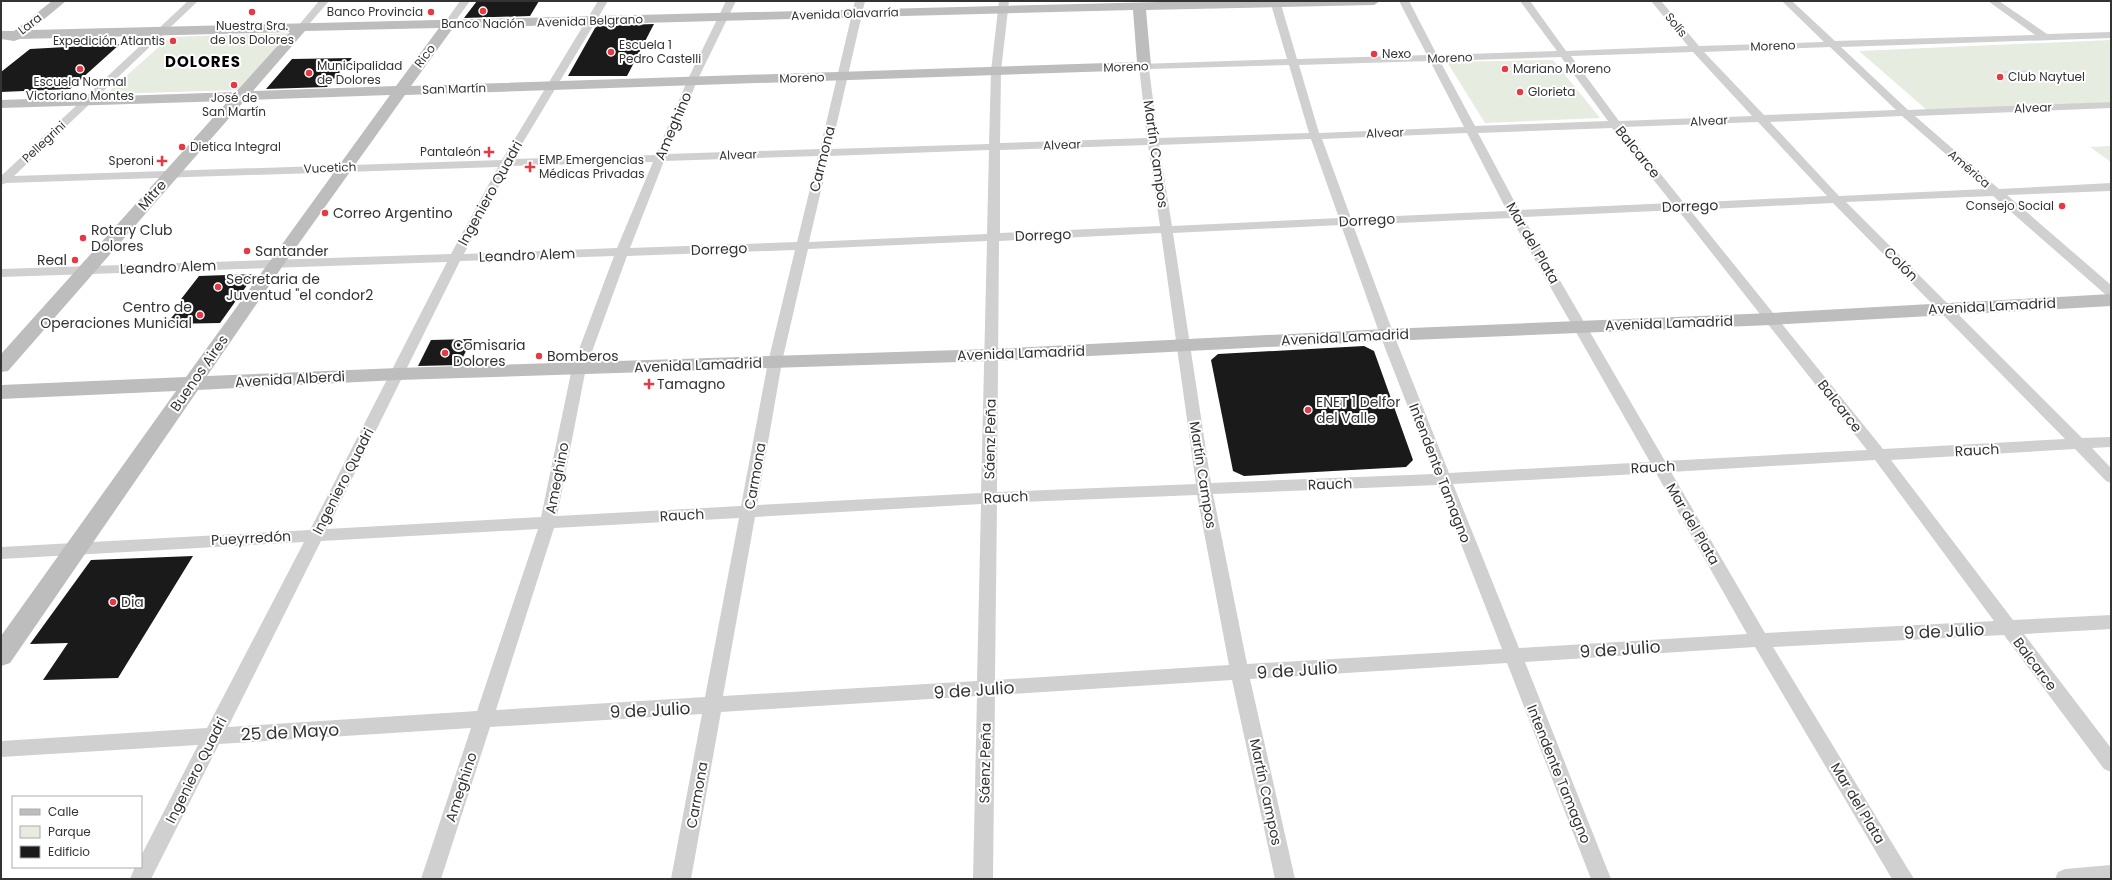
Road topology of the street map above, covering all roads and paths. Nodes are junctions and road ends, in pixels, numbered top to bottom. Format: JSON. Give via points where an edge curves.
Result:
{"nodes":[{"id":1,"x":60,"y":1,"type":"edge"},
{"id":2,"x":193,"y":1,"type":"edge"},
{"id":3,"x":324,"y":1,"type":"edge"},
{"id":4,"x":465,"y":1,"type":"edge"},
{"id":5,"x":603,"y":1,"type":"edge"},
{"id":6,"x":731,"y":1,"type":"edge"},
{"id":7,"x":1374,"y":1,"type":"edge"},
{"id":8,"x":1404,"y":1,"type":"edge"},
{"id":9,"x":1525,"y":1,"type":"edge"},
{"id":10,"x":1656,"y":1,"type":"edge"},
{"id":11,"x":1787,"y":1,"type":"edge"},
{"id":12,"x":1993,"y":1,"type":"edge"},
{"id":13,"x":1275,"y":2,"type":"edge"},
{"id":14,"x":1138,"y":4,"type":"edge"},
{"id":15,"x":1004,"y":5,"type":"edge"},
{"id":16,"x":859,"y":7,"type":"edge"},
{"id":17,"x":724,"y":17,"type":"junction"},
{"id":18,"x":592,"y":21,"type":"junction"},
{"id":19,"x":448,"y":25,"type":"junction"},
{"id":20,"x":301,"y":28,"type":"junction"},
{"id":21,"x":162,"y":31,"type":"junction"},
{"id":22,"x":1,"y":35,"type":"edge"},
{"id":23,"x":16,"y":35,"type":"junction"},
{"id":24,"x":2111,"y":35,"type":"edge"},
{"id":25,"x":2046,"y":37,"type":"junction"},
{"id":26,"x":1830,"y":44,"type":"junction"},
{"id":27,"x":1,"y":47,"type":"edge"},
{"id":28,"x":1695,"y":48,"type":"junction"},
{"id":29,"x":1562,"y":53,"type":"junction"},
{"id":30,"x":1434,"y":58,"type":"junction"},
{"id":31,"x":1293,"y":62,"type":"junction"},
{"id":32,"x":1144,"y":66,"type":"junction"},
{"id":33,"x":996,"y":71,"type":"junction"},
{"id":34,"x":842,"y":76,"type":"junction"},
{"id":35,"x":692,"y":81,"type":"junction"},
{"id":36,"x":552,"y":86,"type":"junction"},
{"id":37,"x":399,"y":91,"type":"junction"},
{"id":38,"x":241,"y":96,"type":"junction"},
{"id":39,"x":87,"y":102,"type":"junction"},
{"id":40,"x":1,"y":104,"type":"edge"},
{"id":41,"x":2111,"y":105,"type":"edge"},
{"id":42,"x":1905,"y":113,"type":"junction"},
{"id":43,"x":1759,"y":118,"type":"junction"},
{"id":44,"x":1616,"y":125,"type":"junction"},
{"id":45,"x":1472,"y":130,"type":"junction"},
{"id":46,"x":1315,"y":136,"type":"junction"},
{"id":47,"x":1153,"y":141,"type":"junction"},
{"id":48,"x":994,"y":147,"type":"junction"},
{"id":49,"x":824,"y":152,"type":"junction"},
{"id":50,"x":660,"y":158,"type":"junction"},
{"id":51,"x":505,"y":164,"type":"junction"},
{"id":52,"x":346,"y":168,"type":"junction"},
{"id":53,"x":171,"y":173,"type":"junction"},
{"id":54,"x":2,"y":181,"type":"edge"},
{"id":55,"x":2111,"y":187,"type":"edge"},
{"id":56,"x":1996,"y":192,"type":"junction"},
{"id":57,"x":1837,"y":200,"type":"junction"},
{"id":58,"x":1682,"y":207,"type":"junction"},
{"id":59,"x":1515,"y":214,"type":"junction"},
{"id":60,"x":1346,"y":221,"type":"junction"},
{"id":61,"x":1167,"y":231,"type":"junction"},
{"id":62,"x":993,"y":236,"type":"junction"},
{"id":63,"x":801,"y":246,"type":"junction"},
{"id":64,"x":622,"y":252,"type":"junction"},
{"id":65,"x":454,"y":258,"type":"junction"},
{"id":66,"x":275,"y":264,"type":"junction"},
{"id":67,"x":88,"y":269,"type":"junction"},
{"id":68,"x":1,"y":273,"type":"edge"},
{"id":69,"x":2111,"y":292,"type":"edge"},
{"id":70,"x":2111,"y":300,"type":"edge"},
{"id":71,"x":1945,"y":308,"type":"junction"},
{"id":72,"x":1771,"y":319,"type":"junction"},
{"id":73,"x":1581,"y":327,"type":"junction"},
{"id":74,"x":1386,"y":335,"type":"junction"},
{"id":75,"x":1185,"y":346,"type":"junction"},
{"id":76,"x":991,"y":355,"type":"junction"},
{"id":77,"x":775,"y":362,"type":"junction"},
{"id":78,"x":1,"y":366,"type":"edge"},
{"id":79,"x":578,"y":368,"type":"junction"},
{"id":80,"x":398,"y":374,"type":"junction"},
{"id":81,"x":192,"y":383,"type":"junction"},
{"id":82,"x":1,"y":392,"type":"edge"},
{"id":83,"x":2111,"y":442,"type":"edge"},
{"id":84,"x":2080,"y":444,"type":"junction"},
{"id":85,"x":1880,"y":456,"type":"junction"},
{"id":86,"x":1660,"y":466,"type":"junction"},
{"id":87,"x":2111,"y":476,"type":"edge"},
{"id":88,"x":1443,"y":479,"type":"junction"},
{"id":89,"x":1204,"y":489,"type":"junction"},
{"id":90,"x":989,"y":498,"type":"junction"},
{"id":91,"x":748,"y":511,"type":"junction"},
{"id":92,"x":548,"y":522,"type":"junction"},
{"id":93,"x":316,"y":535,"type":"junction"},
{"id":94,"x":76,"y":548,"type":"junction"},
{"id":95,"x":1,"y":553,"type":"edge"},
{"id":96,"x":2111,"y":622,"type":"edge"},
{"id":97,"x":2007,"y":627,"type":"junction"},
{"id":98,"x":1760,"y":640,"type":"junction"},
{"id":99,"x":1,"y":656,"type":"edge"},
{"id":100,"x":1513,"y":656,"type":"junction"},
{"id":101,"x":1240,"y":674,"type":"junction"},
{"id":102,"x":986,"y":689,"type":"junction"},
{"id":103,"x":713,"y":706,"type":"junction"},
{"id":104,"x":483,"y":720,"type":"junction"},
{"id":105,"x":213,"y":736,"type":"junction"},
{"id":106,"x":1,"y":749,"type":"edge"},
{"id":107,"x":2111,"y":763,"type":"edge"},
{"id":108,"x":2111,"y":875,"type":"edge"},
{"id":109,"x":140,"y":879,"type":"edge"},
{"id":110,"x":431,"y":879,"type":"edge"},
{"id":111,"x":681,"y":879,"type":"edge"},
{"id":112,"x":983,"y":879,"type":"edge"},
{"id":113,"x":1285,"y":879,"type":"edge"},
{"id":114,"x":1600,"y":879,"type":"edge"},
{"id":115,"x":1904,"y":879,"type":"edge"},
{"id":116,"x":2065,"y":879,"type":"edge"}],
"edges":[{"from":1,"to":23,"type":"main road","name":"Lara"},
{"from":2,"to":21,"type":"street","name":"Pellegrini"},
{"from":3,"to":20,"type":"street"},
{"from":4,"to":19,"type":"street","name":"Rico"},
{"from":5,"to":18,"type":"street","name":"Ingeniero Quadri"},
{"from":6,"to":17,"type":"street","name":"Ameghino"},
{"from":7,"to":13,"type":"main road","name":"Avenida Olavarría"},
{"from":8,"to":30,"type":"street","name":"Mar del Plata"},
{"from":9,"to":29,"type":"street","name":"Balcarce"},
{"from":10,"to":28,"type":"street","name":"Solís"},
{"from":11,"to":26,"type":"street","name":"América"},
{"from":12,"to":25,"type":"street"},
{"from":13,"to":14,"type":"main road","name":"Avenida Olavarría"},
{"from":13,"to":31,"type":"street","name":"Intendente Tamagno"},
{"from":14,"to":15,"type":"main road","name":"Avenida Olavarría"},
{"from":14,"to":32,"type":"main road"},
{"from":15,"to":16,"type":"main road","name":"Avenida Olavarría"},
{"from":15,"to":33,"type":"street","name":"Sáenz Peña"},
{"from":16,"to":17,"type":"main road","name":"Avenida Olavarría"},
{"from":16,"to":34,"type":"street","name":"Carmona"},
{"from":17,"to":18,"type":"main road","name":"Avenida Belgrano"},
{"from":17,"to":35,"type":"street","name":"Ameghino"},
{"from":18,"to":19,"type":"main road","name":"Avenida Belgrano"},
{"from":18,"to":36,"type":"street","name":"Ingeniero Quadri"},
{"from":19,"to":20,"type":"main road","name":"Avenida Belgrano"},
{"from":19,"to":37,"type":"main road","name":"Rico"},
{"from":20,"to":21,"type":"main road","name":"Avenida Belgrano"},
{"from":20,"to":38,"type":"main road","name":"Mitre"},
{"from":21,"to":23,"type":"main road","name":"Avenida Belgrano"},
{"from":21,"to":39,"type":"street","name":"Pellegrini"},
{"from":22,"to":23,"type":"main road","name":"Avenida Belgrano"},
{"from":23,"to":27,"type":"main road","name":"Lara"},
{"from":24,"to":25,"type":"street","name":"Moreno"},
{"from":25,"to":26,"type":"street","name":"Moreno"},
{"from":26,"to":28,"type":"street","name":"Moreno"},
{"from":26,"to":42,"type":"street","name":"América"},
{"from":28,"to":29,"type":"street","name":"Moreno"},
{"from":28,"to":43,"type":"street","name":"Colón"},
{"from":29,"to":30,"type":"street","name":"Moreno"},
{"from":29,"to":44,"type":"street","name":"Balcarce"},
{"from":30,"to":31,"type":"street","name":"Moreno"},
{"from":30,"to":45,"type":"street","name":"Mar del Plata"},
{"from":31,"to":32,"type":"street","name":"Moreno"},
{"from":31,"to":46,"type":"street","name":"Intendente Tamagno"},
{"from":32,"to":33,"type":"main road","name":"Moreno"},
{"from":32,"to":47,"type":"street","name":"Martín Campos"},
{"from":33,"to":34,"type":"main road","name":"Moreno"},
{"from":33,"to":48,"type":"street","name":"Sáenz Peña"},
{"from":34,"to":35,"type":"main road","name":"Moreno"},
{"from":34,"to":49,"type":"street","name":"Carmona"},
{"from":35,"to":36,"type":"main road","name":"San Martín"},
{"from":35,"to":50,"type":"street","name":"Ameghino"},
{"from":36,"to":37,"type":"main road","name":"San Martín"},
{"from":36,"to":51,"type":"street","name":"Ingeniero Quadri"},
{"from":37,"to":38,"type":"main road","name":"San Martín"},
{"from":37,"to":52,"type":"main road","name":"Buenos Aires"},
{"from":38,"to":39,"type":"main road","name":"San Martín"},
{"from":38,"to":53,"type":"main road","name":"Mitre"},
{"from":39,"to":40,"type":"main road","name":"San Martín"},
{"from":39,"to":54,"type":"street","name":"Pellegrini"},
{"from":41,"to":42,"type":"street","name":"Alvear"},
{"from":42,"to":43,"type":"street","name":"Alvear"},
{"from":42,"to":56,"type":"street","name":"América"},
{"from":43,"to":44,"type":"street","name":"Alvear"},
{"from":43,"to":57,"type":"street","name":"Colón"},
{"from":44,"to":45,"type":"street","name":"Alvear"},
{"from":44,"to":58,"type":"street","name":"Balcarce"},
{"from":45,"to":46,"type":"street","name":"Alvear"},
{"from":45,"to":59,"type":"street","name":"Mar del Plata"},
{"from":46,"to":47,"type":"street","name":"Alvear"},
{"from":46,"to":60,"type":"street","name":"Intendente Tamagno"},
{"from":47,"to":48,"type":"street","name":"Alvear"},
{"from":47,"to":61,"type":"street","name":"Martín Campos"},
{"from":48,"to":49,"type":"street","name":"Alvear"},
{"from":48,"to":62,"type":"street","name":"Sáenz Peña"},
{"from":49,"to":50,"type":"street","name":"Alvear"},
{"from":49,"to":63,"type":"street","name":"Carmona"},
{"from":50,"to":51,"type":"street","name":"Vucetich"},
{"from":50,"to":64,"type":"street","name":"Ameghino"},
{"from":51,"to":52,"type":"street","name":"Vucetich"},
{"from":51,"to":65,"type":"street","name":"Ingeniero Quadri"},
{"from":52,"to":53,"type":"street","name":"Vucetich"},
{"from":52,"to":66,"type":"main road","name":"Buenos Aires"},
{"from":53,"to":54,"type":"street","name":"Vucetich"},
{"from":53,"to":67,"type":"main road","name":"Mitre"},
{"from":55,"to":56,"type":"street","name":"Dorrego"},
{"from":56,"to":57,"type":"street","name":"Dorrego"},
{"from":56,"to":69,"type":"street","name":"América"},
{"from":57,"to":58,"type":"street","name":"Dorrego"},
{"from":57,"to":71,"type":"street","name":"Colón"},
{"from":58,"to":59,"type":"street","name":"Dorrego"},
{"from":58,"to":72,"type":"street","name":"Balcarce"},
{"from":59,"to":60,"type":"street","name":"Dorrego"},
{"from":59,"to":73,"type":"street","name":"Mar del Plata"},
{"from":60,"to":61,"type":"street","name":"Dorrego"},
{"from":60,"to":74,"type":"street","name":"Intendente Tamagno"},
{"from":61,"to":62,"type":"street","name":"Dorrego"},
{"from":61,"to":75,"type":"street","name":"Martín Campos"},
{"from":62,"to":63,"type":"street","name":"Dorrego"},
{"from":62,"to":76,"type":"street","name":"Sáenz Peña"},
{"from":63,"to":64,"type":"street","name":"Dorrego"},
{"from":63,"to":77,"type":"street","name":"Carmona"},
{"from":64,"to":65,"type":"street","name":"Leandro Alem"},
{"from":64,"to":79,"type":"street","name":"Ameghino"},
{"from":65,"to":66,"type":"street","name":"Leandro Alem"},
{"from":65,"to":80,"type":"street","name":"Ingeniero Quadri"},
{"from":66,"to":67,"type":"street","name":"Leandro Alem"},
{"from":66,"to":81,"type":"main road","name":"Buenos Aires"},
{"from":67,"to":68,"type":"street","name":"Leandro Alem"},
{"from":67,"to":78,"type":"main road","name":"Mitre"},
{"from":70,"to":71,"type":"main road","name":"Avenida Lamadrid"},
{"from":71,"to":72,"type":"main road","name":"Avenida Lamadrid"},
{"from":71,"to":84,"type":"street","name":"Colón"},
{"from":72,"to":73,"type":"main road","name":"Avenida Lamadrid"},
{"from":72,"to":85,"type":"street","name":"Balcarce"},
{"from":73,"to":74,"type":"main road","name":"Avenida Lamadrid"},
{"from":73,"to":86,"type":"street","name":"Mar del Plata"},
{"from":74,"to":75,"type":"main road","name":"Avenida Lamadrid"},
{"from":74,"to":88,"type":"street","name":"Intendente Tamagno"},
{"from":75,"to":76,"type":"main road","name":"Avenida Lamadrid"},
{"from":75,"to":89,"type":"street","name":"Martín Campos"},
{"from":76,"to":77,"type":"main road","name":"Avenida Lamadrid"},
{"from":76,"to":90,"type":"street","name":"Sáenz Peña"},
{"from":77,"to":79,"type":"main road","name":"Avenida Lamadrid"},
{"from":77,"to":91,"type":"street","name":"Carmona"},
{"from":79,"to":80,"type":"main road","name":"Avenida Alberdi"},
{"from":79,"to":92,"type":"street","name":"Ameghino"},
{"from":80,"to":81,"type":"main road","name":"Avenida Alberdi"},
{"from":80,"to":93,"type":"street","name":"Ingeniero Quadri"},
{"from":81,"to":82,"type":"main road","name":"Avenida Alberdi"},
{"from":81,"to":94,"type":"main road","name":"Buenos Aires"},
{"from":83,"to":84,"type":"street","name":"Rauch"},
{"from":84,"to":85,"type":"street","name":"Rauch"},
{"from":84,"to":87,"type":"street","name":"Colón"},
{"from":85,"to":86,"type":"street","name":"Rauch"},
{"from":85,"to":97,"type":"street","name":"Balcarce"},
{"from":86,"to":88,"type":"street","name":"Rauch"},
{"from":86,"to":98,"type":"street","name":"Mar del Plata"},
{"from":88,"to":89,"type":"street","name":"Rauch"},
{"from":88,"to":100,"type":"street","name":"Intendente Tamagno"},
{"from":89,"to":90,"type":"street","name":"Rauch"},
{"from":89,"to":101,"type":"street","name":"Martín Campos"},
{"from":90,"to":91,"type":"street","name":"Rauch"},
{"from":90,"to":102,"type":"street","name":"Sáenz Peña"},
{"from":91,"to":92,"type":"street","name":"Rauch"},
{"from":91,"to":103,"type":"street","name":"Carmona"},
{"from":92,"to":93,"type":"street","name":"Pueyrredón"},
{"from":92,"to":104,"type":"street","name":"Ameghino"},
{"from":93,"to":94,"type":"street","name":"Pueyrredón"},
{"from":93,"to":105,"type":"street","name":"Ingeniero Quadri"},
{"from":94,"to":95,"type":"street","name":"Pueyrredón"},
{"from":94,"to":99,"type":"main road","name":"Buenos Aires"},
{"from":96,"to":97,"type":"street","name":"9 de Julio"},
{"from":97,"to":98,"type":"street","name":"9 de Julio"},
{"from":97,"to":107,"type":"street","name":"Balcarce"},
{"from":98,"to":100,"type":"street","name":"9 de Julio"},
{"from":98,"to":115,"type":"street","name":"Mar del Plata"},
{"from":100,"to":101,"type":"street","name":"9 de Julio"},
{"from":100,"to":114,"type":"street","name":"Intendente Tamagno"},
{"from":101,"to":102,"type":"street","name":"9 de Julio"},
{"from":101,"to":113,"type":"street","name":"Martín Campos"},
{"from":102,"to":103,"type":"street","name":"9 de Julio"},
{"from":102,"to":112,"type":"street","name":"Sáenz Peña"},
{"from":103,"to":104,"type":"street","name":"9 de Julio"},
{"from":103,"to":111,"type":"street","name":"Carmona"},
{"from":104,"to":105,"type":"street","name":"25 de Mayo"},
{"from":104,"to":110,"type":"street","name":"Ameghino"},
{"from":105,"to":106,"type":"street","name":"25 de Mayo"},
{"from":105,"to":109,"type":"street","name":"Ingeniero Quadri"},
{"from":108,"to":116,"type":"street"}]}
